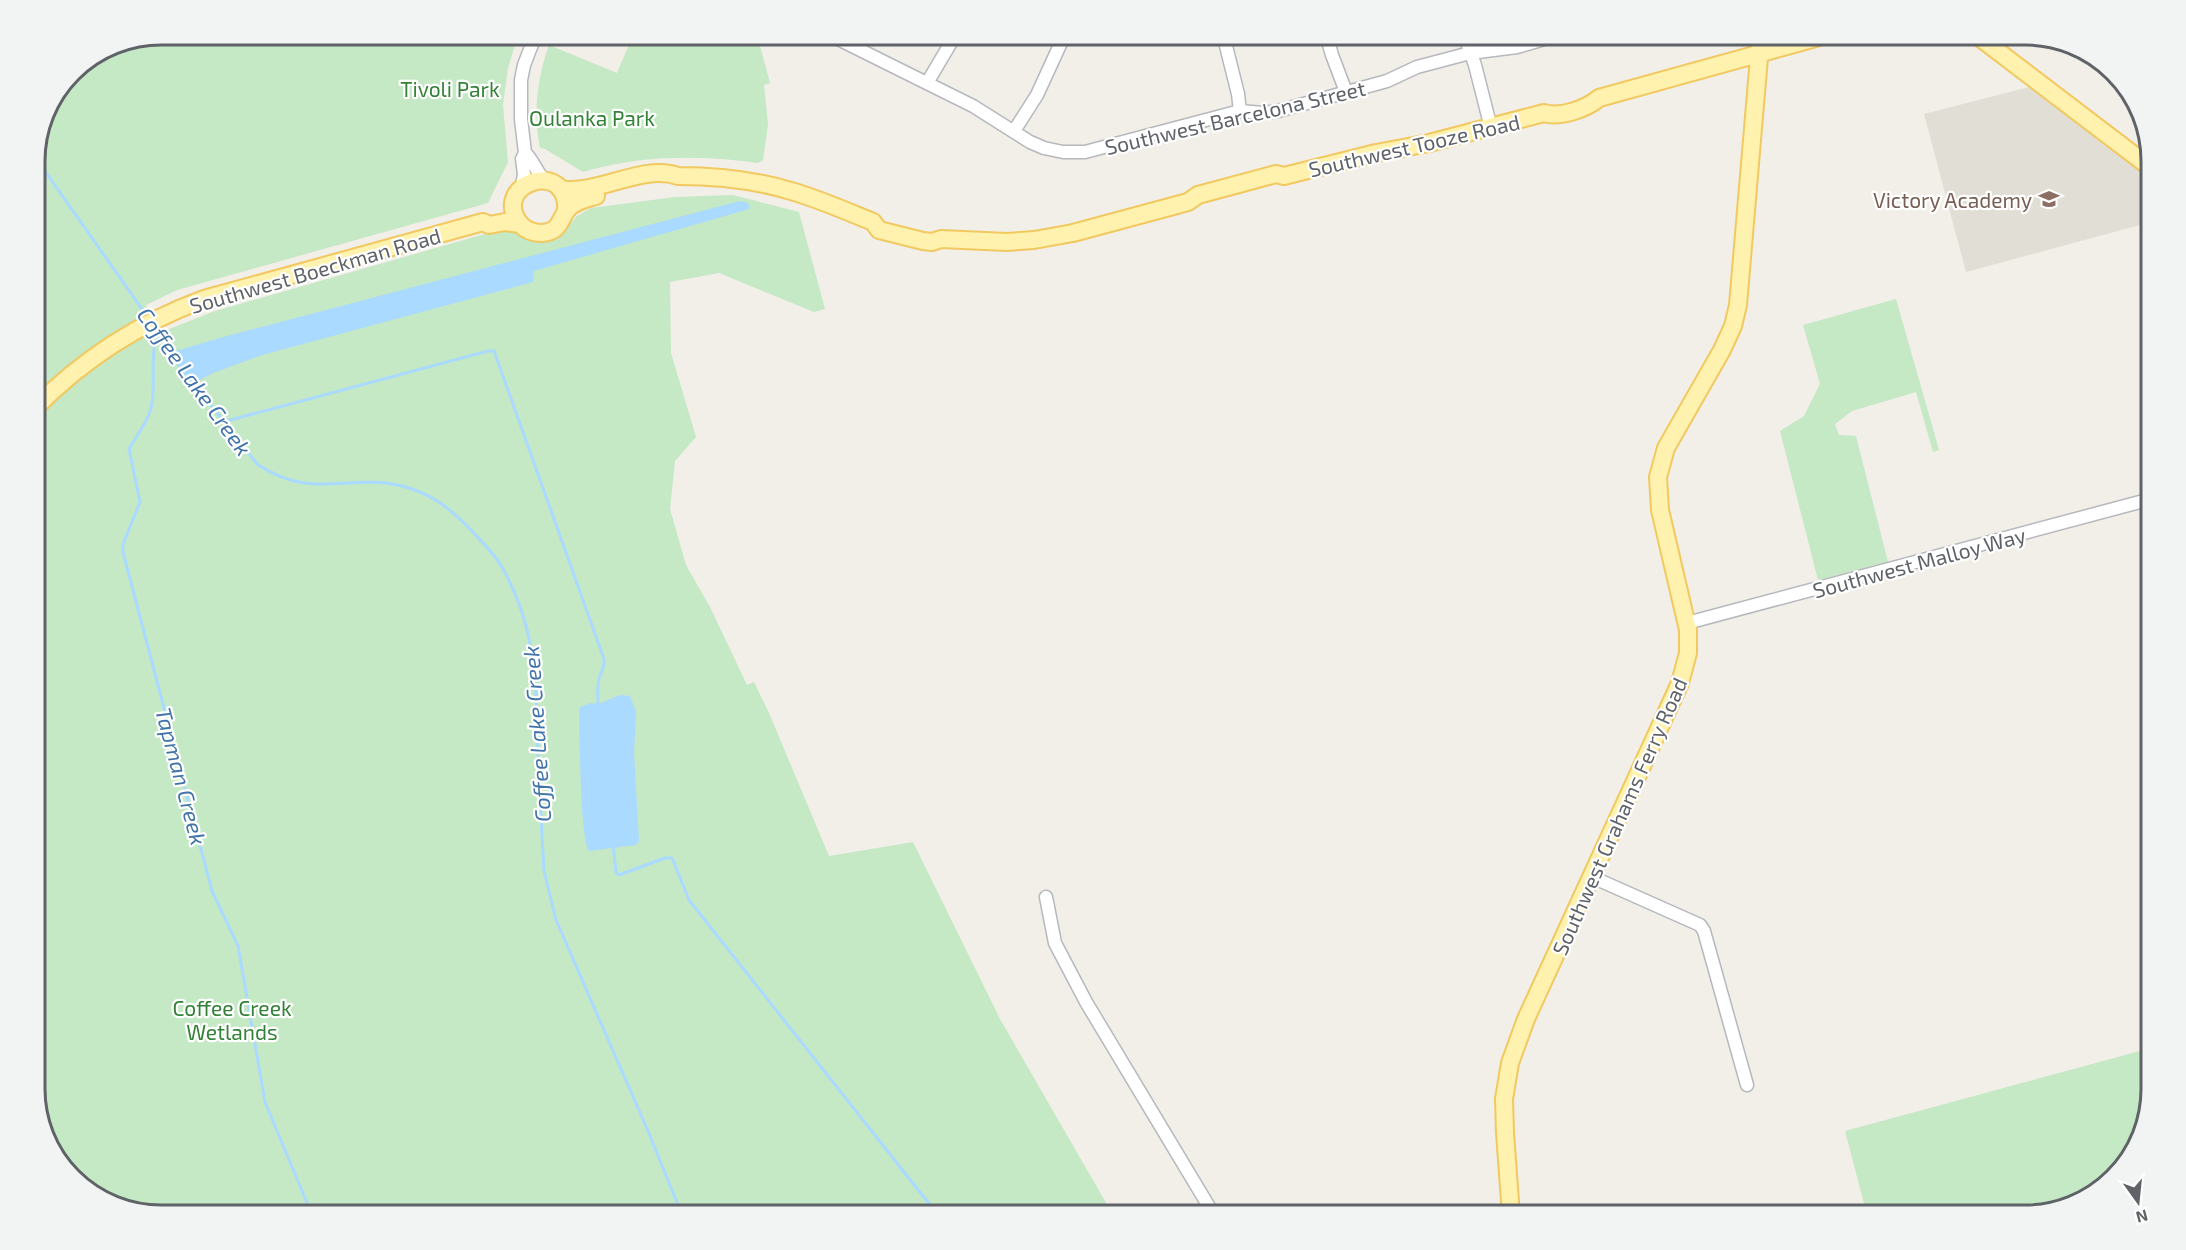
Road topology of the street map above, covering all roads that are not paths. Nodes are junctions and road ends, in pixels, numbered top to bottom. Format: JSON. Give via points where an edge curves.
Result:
{"nodes":[{"id":1,"x":532,"y":45,"type":"edge"},
{"id":2,"x":850,"y":45,"type":"edge"},
{"id":3,"x":949,"y":45,"type":"edge"},
{"id":4,"x":1060,"y":45,"type":"edge"},
{"id":5,"x":1226,"y":45,"type":"edge"},
{"id":6,"x":1329,"y":45,"type":"edge"},
{"id":7,"x":1467,"y":45,"type":"edge"},
{"id":8,"x":1520,"y":45,"type":"edge"},
{"id":9,"x":1760,"y":45,"type":"edge"},
{"id":10,"x":1793,"y":45,"type":"edge"},
{"id":11,"x":1989,"y":45,"type":"edge"},
{"id":12,"x":1470,"y":53,"type":"junction"},
{"id":13,"x":1759,"y":55,"type":"junction"},
{"id":14,"x":927,"y":83,"type":"junction"},
{"id":15,"x":1346,"y":92,"type":"junction"},
{"id":16,"x":1240,"y":111,"type":"junction"},
{"id":17,"x":1491,"y":128,"type":"junction"},
{"id":18,"x":1014,"y":131,"type":"junction"},
{"id":19,"x":525,"y":153,"type":"junction"},
{"id":20,"x":2141,"y":160,"type":"edge"},
{"id":21,"x":678,"y":176,"type":"junction"},
{"id":22,"x":553,"y":185,"type":"junction"},
{"id":23,"x":772,"y":186,"type":"joint"},
{"id":24,"x":522,"y":187,"type":"junction"},
{"id":25,"x":514,"y":202,"type":"junction"},
{"id":26,"x":566,"y":210,"type":"junction"},
{"id":27,"x":483,"y":222,"type":"junction"},
{"id":28,"x":520,"y":224,"type":"junction"},
{"id":29,"x":45,"y":398,"type":"edge"},
{"id":30,"x":2141,"y":502,"type":"edge"},
{"id":31,"x":1687,"y":623,"type":"junction"},
{"id":32,"x":1592,"y":877,"type":"junction"},
{"id":33,"x":1046,"y":897,"type":"dead end"},
{"id":34,"x":1747,"y":1085,"type":"dead end"},
{"id":35,"x":1208,"y":1205,"type":"edge"},
{"id":36,"x":1510,"y":1205,"type":"edge"}],
"edges":[{"from":1,"to":19,"type":"street","via":[[521,80]]},
{"from":2,"to":14,"type":"street","name":"Southwest Barcelona Street"},
{"from":3,"to":14,"type":"street"},
{"from":4,"to":18,"type":"street","via":[[1037,95]]},
{"from":5,"to":16,"type":"street"},
{"from":6,"to":15,"type":"street"},
{"from":7,"to":12,"type":"street"},
{"from":8,"to":12,"type":"street","name":"Southwest Barcelona Street"},
{"from":9,"to":13,"type":"main road","name":"Southwest Grahams Ferry Road"},
{"from":10,"to":13,"type":"main road","name":"Southwest Tooze Road"},
{"from":11,"to":20,"type":"main road"},
{"from":12,"to":15,"type":"street","name":"Southwest Barcelona Street"},
{"from":12,"to":17,"type":"street"},
{"from":13,"to":17,"type":"main road","name":"Southwest Tooze Road","via":[[1599,98],[1590,105],[1552,116],[1544,113]]},
{"from":13,"to":31,"type":"main road","name":"Southwest Grahams Ferry Road","via":[[1738,306],[1722,350],[1666,448],[1658,477],[1660,510]]},
{"from":14,"to":18,"type":"street","name":"Southwest Barcelona Street"},
{"from":15,"to":16,"type":"street","name":"Southwest Barcelona Street","via":[[1278,111]]},
{"from":16,"to":18,"type":"street","name":"Southwest Barcelona Street","via":[[1085,152],[1044,148]]},
{"from":17,"to":23,"type":"main road","name":"Southwest Tooze Road","via":[[1284,176],[1278,182],[1199,204],[1188,202],[1041,239],[932,242],[903,237],[879,230],[873,222],[813,198]]},
{"from":19,"to":22,"type":"street","via":[[535,169]]},
{"from":19,"to":24,"type":"street"},
{"from":21,"to":22,"type":"main road","name":"Southwest Boeckman Road","via":[[669,173],[626,179],[580,191]]},
{"from":21,"to":23,"type":"main road","name":"Southwest Boeckman Road"},
{"from":21,"to":26,"type":"main road","name":"Southwest Boeckman Road","via":[[670,183],[582,200]]},
{"from":22,"to":24,"type":"main road","name":"Southwest Boeckman Road","via":[[535,180]]},
{"from":22,"to":26,"type":"main road","via":[[566,200]]},
{"from":24,"to":25,"type":"main road"},
{"from":25,"to":27,"type":"main road","name":"Southwest Boeckman Road"},
{"from":25,"to":28,"type":"main road"},
{"from":26,"to":28,"type":"main road","name":"Southwest Boeckman Road","via":[[559,225],[545,232],[530,231]]},
{"from":27,"to":28,"type":"main road","name":"Southwest Boeckman Road"},
{"from":27,"to":29,"type":"main road","name":"Southwest Boeckman Road","via":[[188,305],[144,324],[100,351]]},
{"from":30,"to":31,"type":"street","name":"Southwest Malloy Way"},
{"from":31,"to":32,"type":"main road","name":"Southwest Grahams Ferry Road","via":[[1689,649],[1680,682]]},
{"from":32,"to":34,"type":"street","via":[[1700,925]]},
{"from":32,"to":36,"type":"main road","name":"Southwest Grahams Ferry Road","via":[[1530,1010],[1510,1063],[1504,1111]]},
{"from":33,"to":35,"type":"street","via":[[1055,943],[1086,1002]]}]}
